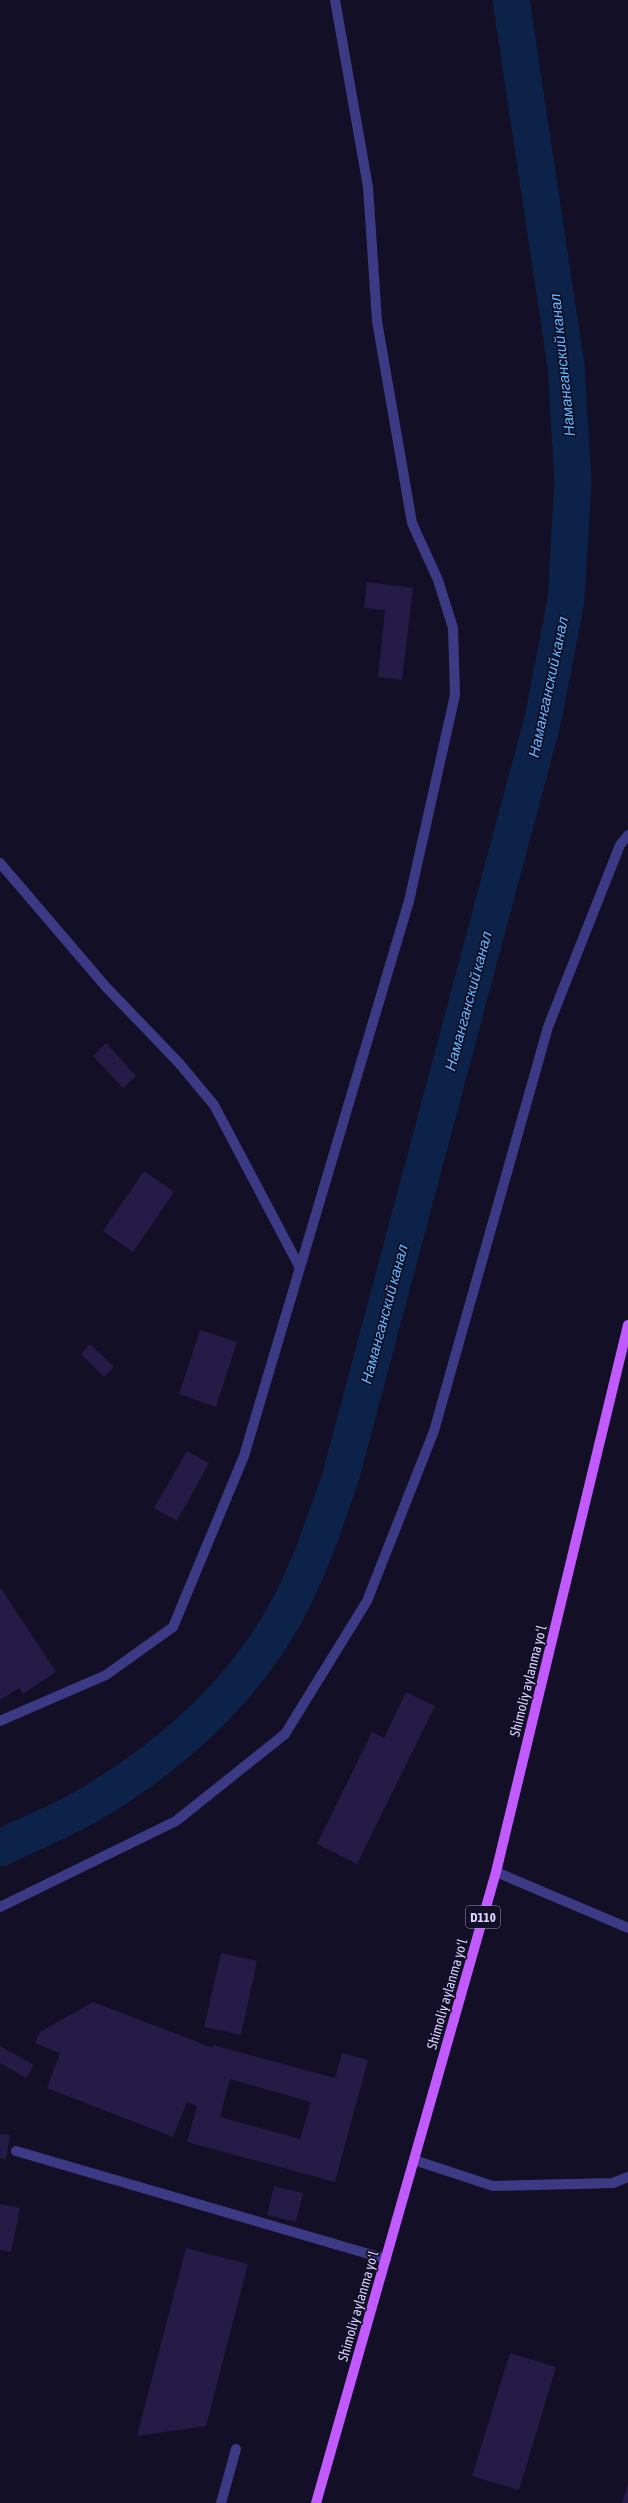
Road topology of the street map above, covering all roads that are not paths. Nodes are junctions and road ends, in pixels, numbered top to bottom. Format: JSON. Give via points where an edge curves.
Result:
{"nodes":[{"id":1,"x":335,"y":0,"type":"edge"},
{"id":2,"x":628,"y":835,"type":"edge"},
{"id":3,"x":0,"y":863,"type":"edge"},
{"id":4,"x":299,"y":1266,"type":"junction"},
{"id":5,"x":628,"y":1325,"type":"edge"},
{"id":6,"x":0,"y":1721,"type":"edge"},
{"id":7,"x":496,"y":1872,"type":"junction"},
{"id":8,"x":0,"y":1907,"type":"edge"},
{"id":9,"x":628,"y":1928,"type":"edge"},
{"id":10,"x":16,"y":2151,"type":"dead end"},
{"id":11,"x":414,"y":2160,"type":"junction"},
{"id":12,"x":628,"y":2177,"type":"edge"},
{"id":13,"x":386,"y":2259,"type":"junction"},
{"id":14,"x":236,"y":2449,"type":"dead end"},
{"id":15,"x":221,"y":2503,"type":"edge"},
{"id":16,"x":316,"y":2503,"type":"edge"}],
"edges":[{"from":1,"to":4,"type":"street","via":[[368,188],[377,321],[412,523],[438,580],[453,628],[455,695],[409,901]]},
{"from":2,"to":8,"type":"street","via":[[620,844],[548,1027],[434,1431],[367,1601],[285,1734],[176,1821]]},
{"from":3,"to":4,"type":"street","via":[[106,987],[179,1063],[214,1105]]},
{"from":4,"to":6,"type":"street","via":[[244,1456],[173,1627],[106,1675]]},
{"from":5,"to":7,"type":"main road","name":"Shimoliy aylanma yoʻl","number":"D110"},
{"from":7,"to":9,"type":"street"},
{"from":7,"to":11,"type":"main road","name":"Shimoliy aylanma yoʻl","number":"D110"},
{"from":10,"to":13,"type":"street"},
{"from":11,"to":12,"type":"street","via":[[493,2186],[613,2183]]},
{"from":11,"to":13,"type":"main road","name":"Shimoliy aylanma yoʻl","number":"D110"},
{"from":13,"to":16,"type":"main road","name":"Shimoliy aylanma yoʻl","number":"D110"},
{"from":14,"to":15,"type":"street"}]}
